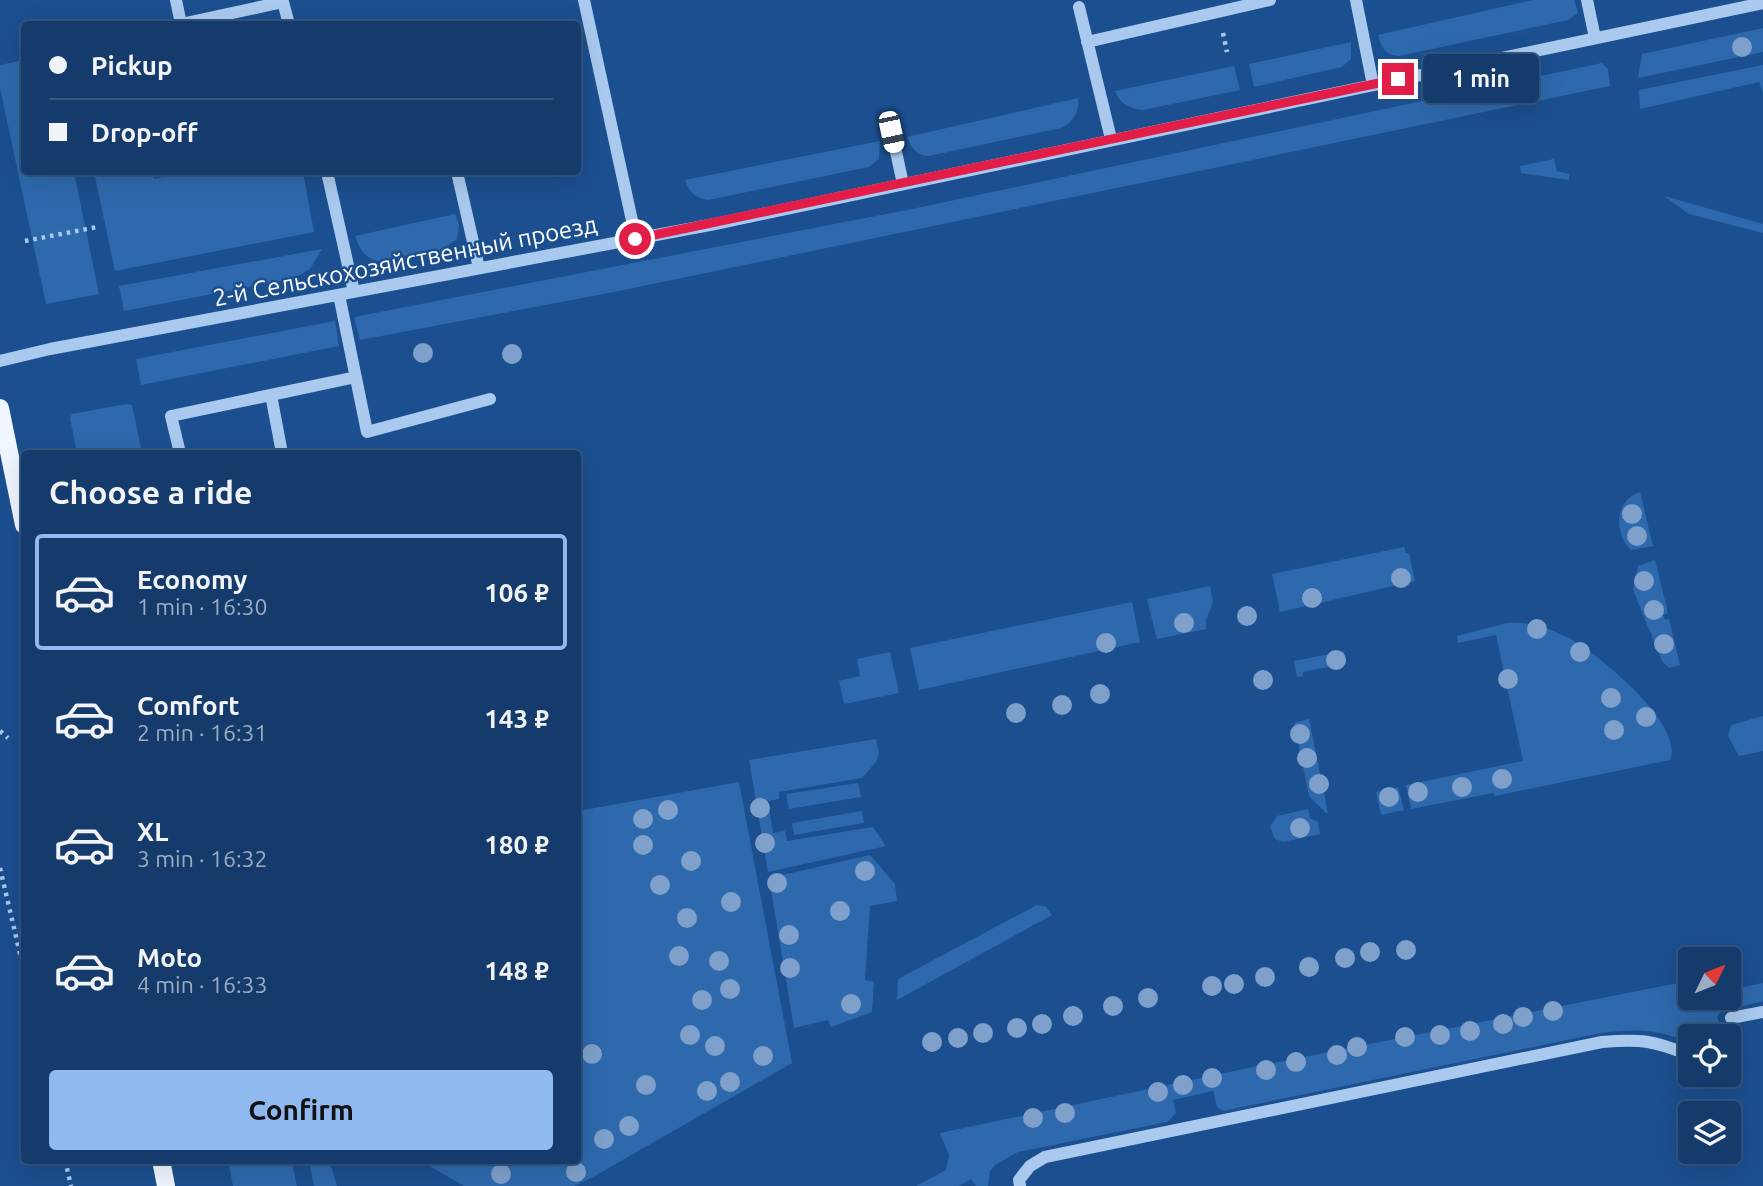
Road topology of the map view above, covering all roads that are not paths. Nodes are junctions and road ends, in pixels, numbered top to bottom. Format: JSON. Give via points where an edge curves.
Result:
{"nodes":[{"id":1,"x":176,"y":0,"type":"edge"},
{"id":2,"x":584,"y":0,"type":"edge"},
{"id":3,"x":1270,"y":0,"type":"edge"},
{"id":4,"x":1356,"y":0,"type":"edge"},
{"id":5,"x":1587,"y":0,"type":"edge"},
{"id":6,"x":1763,"y":3,"type":"edge"},
{"id":7,"x":1079,"y":7,"type":"dead end"},
{"id":8,"x":180,"y":21,"type":"edge"},
{"id":9,"x":195,"y":21,"type":"edge"},
{"id":10,"x":288,"y":21,"type":"edge"},
{"id":11,"x":1595,"y":38,"type":"junction"},
{"id":12,"x":1087,"y":42,"type":"junction"},
{"id":13,"x":1373,"y":85,"type":"junction"},
{"id":14,"x":890,"y":124,"type":"dead end"},
{"id":15,"x":1111,"y":139,"type":"junction"},
{"id":16,"x":328,"y":175,"type":"edge"},
{"id":17,"x":458,"y":175,"type":"edge"},
{"id":18,"x":902,"y":184,"type":"junction"},
{"id":19,"x":635,"y":239,"type":"junction"},
{"id":20,"x":479,"y":268,"type":"junction"},
{"id":21,"x":354,"y":292,"type":"junction"},
{"id":22,"x":339,"y":295,"type":"junction"},
{"id":23,"x":0,"y":361,"type":"edge"},
{"id":24,"x":356,"y":377,"type":"junction"},
{"id":25,"x":271,"y":395,"type":"junction"},
{"id":26,"x":490,"y":399,"type":"dead end"},
{"id":27,"x":0,"y":408,"type":"edge"},
{"id":28,"x":179,"y":450,"type":"edge"},
{"id":29,"x":281,"y":450,"type":"edge"},
{"id":30,"x":21,"y":510,"type":"edge"},
{"id":31,"x":1763,"y":1012,"type":"edge"},
{"id":32,"x":1731,"y":1018,"type":"dead end"},
{"id":33,"x":1678,"y":1050,"type":"edge"},
{"id":34,"x":162,"y":1164,"type":"edge"},
{"id":35,"x":166,"y":1186,"type":"edge"},
{"id":36,"x":1020,"y":1186,"type":"edge"}],
"edges":[{"from":1,"to":8,"type":"street"},
{"from":2,"to":19,"type":"street"},
{"from":3,"to":12,"type":"street"},
{"from":4,"to":13,"type":"street"},
{"from":5,"to":11,"type":"street"},
{"from":6,"to":11,"type":"street","name":"2-й Сельскохозяйственный проезд"},
{"from":7,"to":12,"type":"street"},
{"from":9,"to":10,"type":"street","via":[[283,2]]},
{"from":11,"to":13,"type":"street","name":"2-й Сельскохозяйственный проезд"},
{"from":12,"to":15,"type":"street"},
{"from":13,"to":15,"type":"street","name":"2-й Сельскохозяйственный проезд"},
{"from":14,"to":18,"type":"street"},
{"from":15,"to":18,"type":"street","name":"2-й Сельскохозяйственный проезд"},
{"from":16,"to":21,"type":"street"},
{"from":17,"to":20,"type":"street"},
{"from":18,"to":19,"type":"street","name":"2-й Сельскохозяйственный проезд"},
{"from":19,"to":20,"type":"street","name":"2-й Сельскохозяйственный проезд"},
{"from":20,"to":21,"type":"street","name":"2-й Сельскохозяйственный проезд"},
{"from":21,"to":22,"type":"street","name":"2-й Сельскохозяйственный проезд"},
{"from":22,"to":23,"type":"street","name":"2-й Сельскохозяйственный проезд"},
{"from":22,"to":24,"type":"street"},
{"from":24,"to":25,"type":"street"},
{"from":24,"to":26,"type":"street","via":[[367,432]]},
{"from":25,"to":28,"type":"street","via":[[171,416]]},
{"from":25,"to":29,"type":"street"},
{"from":27,"to":30,"type":"main road"},
{"from":31,"to":32,"type":"street"},
{"from":33,"to":36,"type":"street","via":[[1633,1040],[1577,1047],[1045,1157],[1030,1166],[1019,1180]]},
{"from":34,"to":35,"type":"main road"}]}
